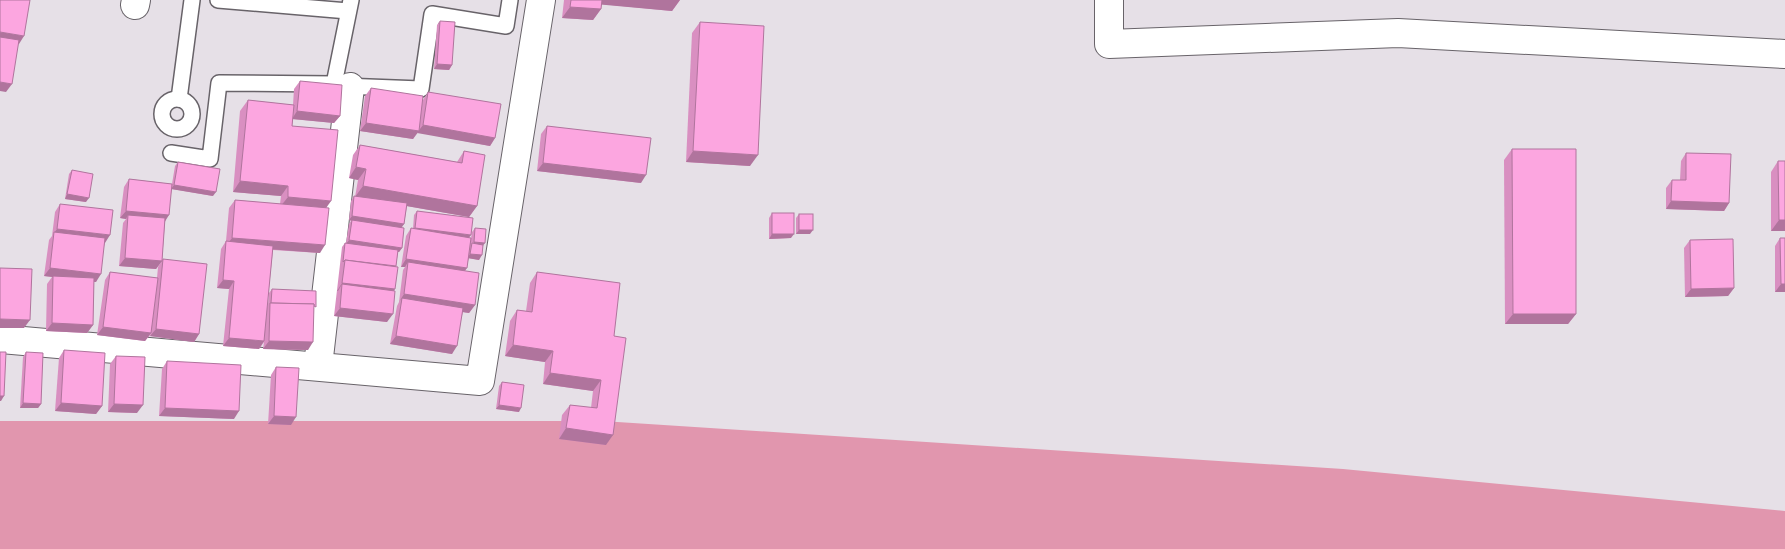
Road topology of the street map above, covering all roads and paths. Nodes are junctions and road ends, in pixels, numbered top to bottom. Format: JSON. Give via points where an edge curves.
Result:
{"nodes":[{"id":1,"x":192,"y":0,"type":"edge"},
{"id":2,"x":218,"y":0,"type":"edge"},
{"id":3,"x":510,"y":0,"type":"edge"},
{"id":4,"x":541,"y":0,"type":"edge"},
{"id":5,"x":1109,"y":0,"type":"edge"},
{"id":6,"x":349,"y":6,"type":"edge"},
{"id":7,"x":1785,"y":54,"type":"edge"},
{"id":8,"x":342,"y":86,"type":"junction"},
{"id":9,"x":178,"y":99,"type":"dead end"},
{"id":10,"x":171,"y":154,"type":"dead end"},
{"id":11,"x":0,"y":339,"type":"edge"},
{"id":12,"x":318,"y":366,"type":"junction"}],
"edges":[{"from":1,"to":9,"type":"lane"},
{"from":2,"to":6,"type":"lane"},
{"from":3,"to":8,"type":"lane","via":[[506,26],[432,14],[421,89]]},
{"from":4,"to":12,"type":"street","via":[[480,381]]},
{"from":5,"to":7,"type":"street","via":[[1109,44],[1398,33]]},
{"from":6,"to":8,"type":"lane"},
{"from":8,"to":10,"type":"lane","via":[[219,83],[210,159]]},
{"from":8,"to":12,"type":"street"},
{"from":11,"to":12,"type":"street"}]}
